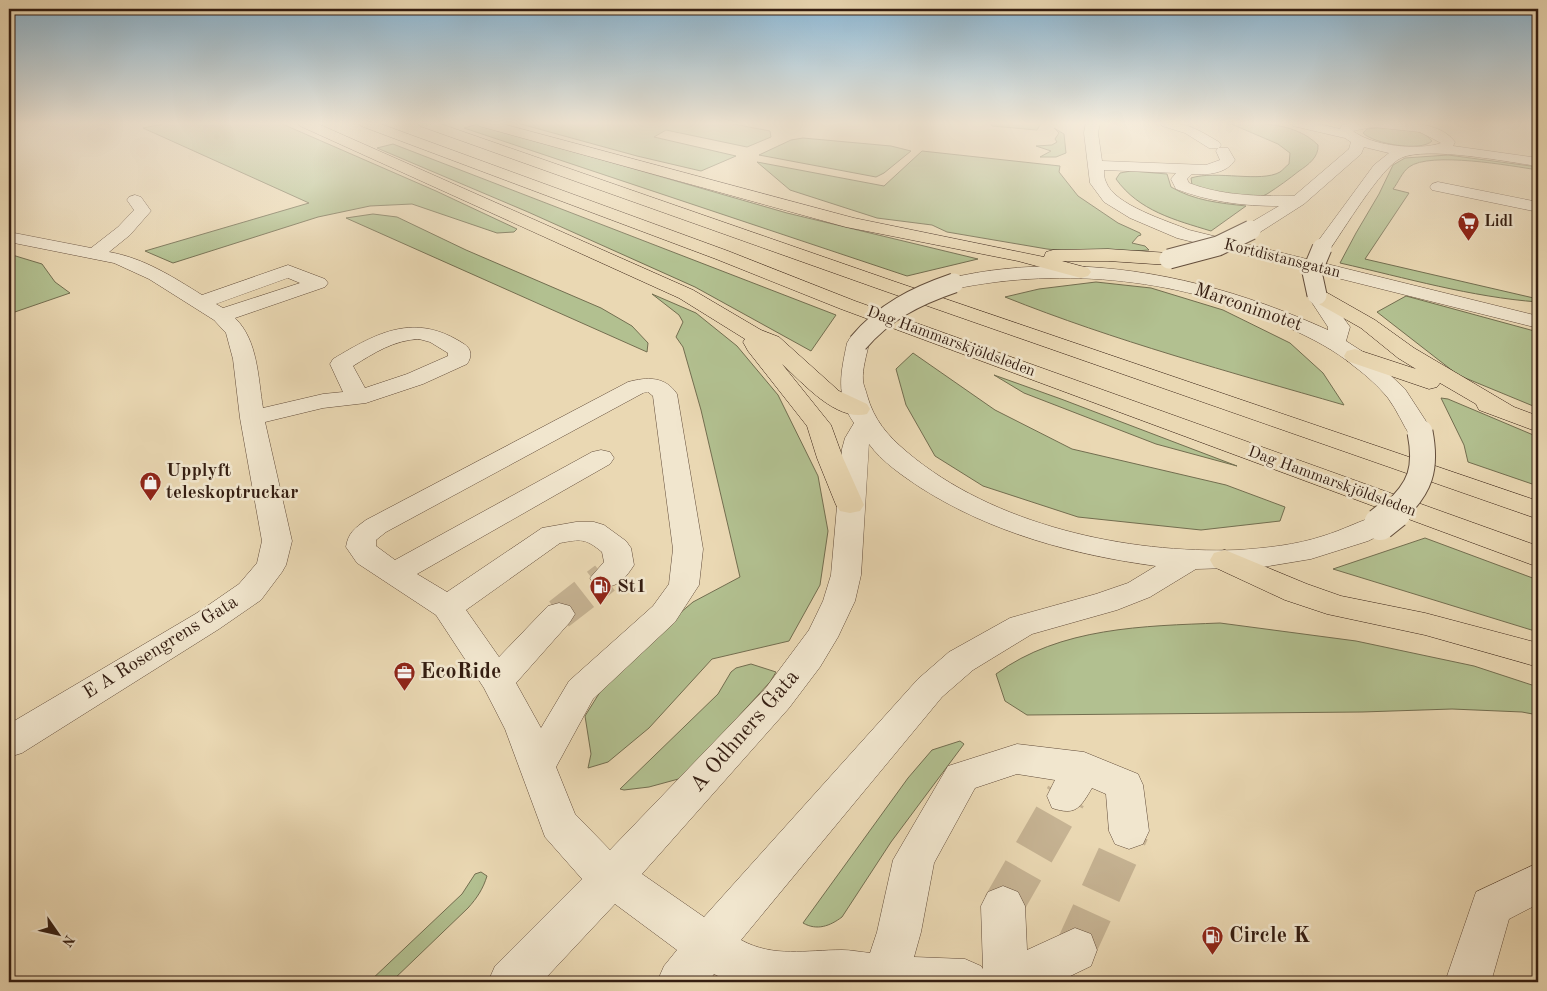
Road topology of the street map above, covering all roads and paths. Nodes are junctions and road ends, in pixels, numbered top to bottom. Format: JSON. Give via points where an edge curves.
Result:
{"nodes":[{"id":1,"x":408,"y":169,"type":"edge"},
{"id":2,"x":491,"y":169,"type":"edge"},
{"id":3,"x":557,"y":169,"type":"edge"},
{"id":4,"x":654,"y":169,"type":"edge"},
{"id":5,"x":1096,"y":169,"type":"edge"},
{"id":6,"x":1175,"y":169,"type":"edge"},
{"id":7,"x":1209,"y":169,"type":"edge"},
{"id":8,"x":1334,"y":169,"type":"edge"},
{"id":9,"x":1378,"y":169,"type":"edge"},
{"id":10,"x":1187,"y":170,"type":"junction"},
{"id":11,"x":1438,"y":187,"type":"dead end"},
{"id":12,"x":135,"y":200,"type":"dead end"},
{"id":13,"x":1298,"y":201,"type":"junction"},
{"id":14,"x":1538,"y":207,"type":"edge"},
{"id":15,"x":9,"y":237,"type":"edge"},
{"id":16,"x":96,"y":254,"type":"junction"},
{"id":17,"x":1019,"y":256,"type":"junction"},
{"id":18,"x":1169,"y":259,"type":"junction"},
{"id":19,"x":1089,"y":273,"type":"junction"},
{"id":20,"x":1317,"y":295,"type":"junction"},
{"id":21,"x":200,"y":303,"type":"junction"},
{"id":22,"x":221,"y":316,"type":"junction"},
{"id":23,"x":1538,"y":322,"type":"edge"},
{"id":24,"x":753,"y":335,"type":"junction"},
{"id":25,"x":1345,"y":350,"type":"junction"},
{"id":26,"x":358,"y":398,"type":"dead end"},
{"id":27,"x":1505,"y":411,"type":"junction"},
{"id":28,"x":862,"y":416,"type":"junction"},
{"id":29,"x":252,"y":418,"type":"junction"},
{"id":30,"x":1538,"y":425,"type":"edge"},
{"id":31,"x":601,"y":458,"type":"dead end"},
{"id":32,"x":850,"y":505,"type":"junction"},
{"id":33,"x":1538,"y":510,"type":"edge"},
{"id":34,"x":1538,"y":557,"type":"edge"},
{"id":35,"x":1207,"y":559,"type":"junction"},
{"id":36,"x":395,"y":574,"type":"junction"},
{"id":37,"x":605,"y":578,"type":"tunnel mouth"},
{"id":38,"x":447,"y":607,"type":"junction"},
{"id":39,"x":559,"y":614,"type":"tunnel mouth"},
{"id":40,"x":1538,"y":655,"type":"edge"},
{"id":41,"x":497,"y":681,"type":"junction"},
{"id":42,"x":9,"y":742,"type":"edge"},
{"id":43,"x":537,"y":767,"type":"junction"},
{"id":44,"x":1129,"y":831,"type":"tunnel mouth"},
{"id":45,"x":613,"y":878,"type":"junction"},
{"id":46,"x":1538,"y":882,"type":"edge"},
{"id":47,"x":1003,"y":906,"type":"tunnel mouth"},
{"id":48,"x":708,"y":946,"type":"junction"},
{"id":49,"x":1076,"y":950,"type":"tunnel mouth"},
{"id":50,"x":884,"y":978,"type":"junction"},
{"id":51,"x":512,"y":982,"type":"edge"},
{"id":52,"x":680,"y":982,"type":"edge"},
{"id":53,"x":965,"y":982,"type":"edge"},
{"id":54,"x":1006,"y":982,"type":"edge"},
{"id":55,"x":1011,"y":982,"type":"edge"},
{"id":56,"x":1468,"y":982,"type":"edge"}],
"edges":[{"from":1,"to":24,"type":"main road","via":[[686,294]]},
{"from":2,"to":34,"type":"main road","name":"Dag Hammarskjöldsleden","via":[[866,311]]},
{"from":3,"to":33,"type":"main road","name":"Dag Hammarskjöldsleden"},
{"from":4,"to":17,"type":"main road","via":[[852,223]]},
{"from":5,"to":23,"type":"street","name":"Kortdistansgatan","via":[[1098,183],[1110,199],[1183,234]]},
{"from":6,"to":10,"type":"street"},
{"from":7,"to":10,"type":"street"},
{"from":8,"to":13,"type":"street"},
{"from":9,"to":20,"type":"street","bridge":true,"via":[[1322,248],[1312,272]]},
{"from":10,"to":13,"type":"street","via":[[1179,179],[1182,186],[1220,198],[1248,202]]},
{"from":11,"to":14,"type":"street"},
{"from":12,"to":16,"type":"street","via":[[143,211]]},
{"from":13,"to":18,"type":"street","bridge":true,"via":[[1218,246]]},
{"from":15,"to":16,"type":"street","name":"E A Rosengrens Gata"},
{"from":16,"to":21,"type":"street","name":"E A Rosengrens Gata","via":[[119,259],[156,274]]},
{"from":17,"to":18,"type":"main road","via":[[1108,255]]},
{"from":17,"to":19,"type":"main road"},
{"from":18,"to":19,"type":"street"},
{"from":19,"to":25,"type":"street","name":"Marconimotet","via":[[1159,281],[1221,295],[1281,316]]},
{"from":19,"to":28,"type":"street","name":"Marconimotet","bridge":true,"via":[[1001,275],[932,290],[895,307],[880,318],[858,343],[852,358],[852,391]]},
{"from":20,"to":25,"type":"street","via":[[1339,327]]},
{"from":20,"to":27,"type":"main road","via":[[1368,324],[1406,353]]},
{"from":21,"to":22,"type":"street","name":"E A Rosengrens Gata"},
{"from":21,"to":22,"type":"street","via":[[288,271],[318,283]]},
{"from":22,"to":29,"type":"street","name":"E A Rosengrens Gata","via":[[236,331],[244,359]]},
{"from":24,"to":28,"type":"main road","via":[[771,342],[831,396]]},
{"from":24,"to":32,"type":"main road","via":[[756,346],[819,425]]},
{"from":25,"to":27,"type":"main road"},
{"from":25,"to":35,"type":"street","name":"Marconimotet","bridge":true,"via":[[1396,392],[1420,432],[1424,448],[1420,481],[1411,496],[1398,511],[1356,536],[1297,553],[1263,558]]},
{"from":26,"to":29,"type":"street","via":[[323,401]]},
{"from":27,"to":30,"type":"main road"},
{"from":28,"to":32,"type":"street","name":"A Odhners Gata","via":[[856,438]]},
{"from":28,"to":35,"type":"street","name":"Marconimotet","via":[[887,448],[918,474],[957,498],[996,516],[1088,545],[1144,555]]},
{"from":29,"to":42,"type":"street","name":"E A Rosengrens Gata","via":[[277,540],[271,565],[250,592],[208,621]]},
{"from":31,"to":36,"type":"street"},
{"from":32,"to":45,"type":"street","name":"A Odhners Gata","via":[[851,540],[845,580],[820,642],[785,690]]},
{"from":35,"to":40,"type":"main road","via":[[1338,606],[1425,624]]},
{"from":35,"to":48,"type":"street","via":[[1106,602],[1021,626],[962,662],[930,688]]},
{"from":36,"to":38,"type":"street"},
{"from":36,"to":43,"type":"street","via":[[360,547],[362,537],[376,526],[636,387],[650,384],[658,386],[665,394],[688,549],[684,585],[664,614],[582,690]]},
{"from":37,"to":38,"type":"street","via":[[620,565],[616,548],[594,532],[576,530],[552,535]]},
{"from":38,"to":41,"type":"street"},
{"from":39,"to":41,"type":"street"},
{"from":41,"to":43,"type":"street"},
{"from":43,"to":45,"type":"street","via":[[559,825],[600,869]]},
{"from":44,"to":50,"type":"street","via":[[1124,785],[1075,782],[1017,759],[962,776],[914,860],[899,932]]},
{"from":45,"to":48,"type":"street"},
{"from":45,"to":51,"type":"street","name":"A Odhners Gata"},
{"from":46,"to":56,"type":"street","via":[[1491,906]]},
{"from":47,"to":54,"type":"street"},
{"from":48,"to":50,"type":"street","via":[[740,964],[775,975],[844,973]]},
{"from":48,"to":52,"type":"street"},
{"from":49,"to":55,"type":"street"},
{"from":50,"to":53,"type":"street"}]}
